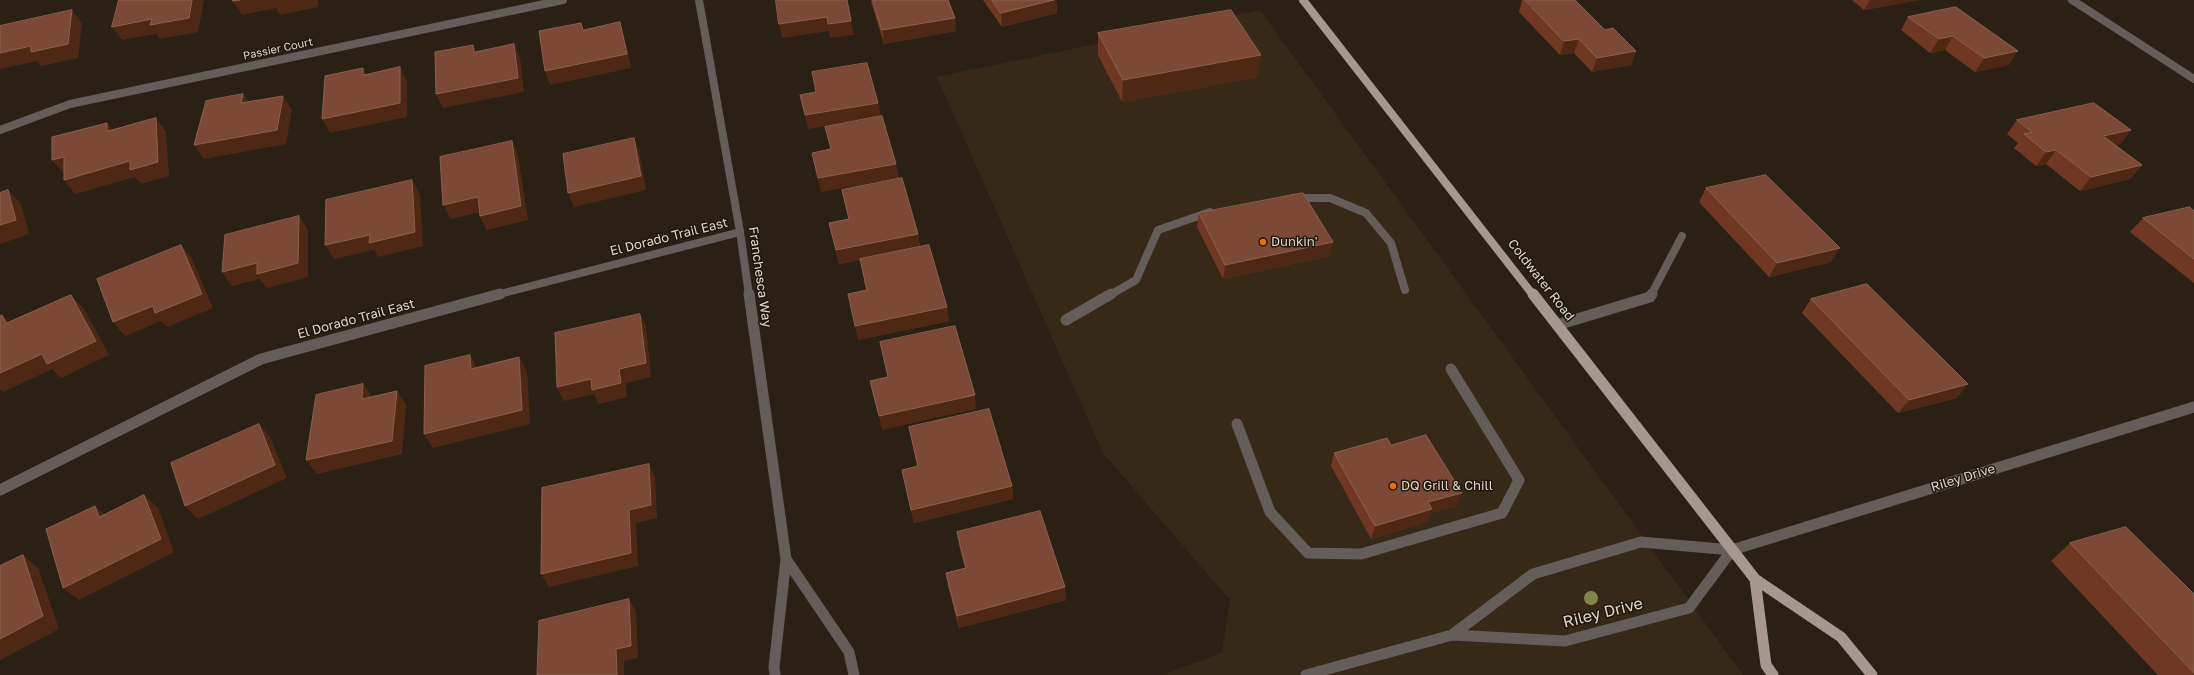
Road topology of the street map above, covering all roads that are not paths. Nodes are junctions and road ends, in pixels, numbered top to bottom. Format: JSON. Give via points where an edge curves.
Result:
{"nodes":[{"id":1,"x":563,"y":0,"type":"edge"},
{"id":2,"x":698,"y":0,"type":"edge"},
{"id":3,"x":1303,"y":0,"type":"edge"},
{"id":4,"x":2072,"y":0,"type":"edge"},
{"id":5,"x":2194,"y":79,"type":"edge"},
{"id":6,"x":0,"y":130,"type":"edge"},
{"id":7,"x":1283,"y":198,"type":"edge"},
{"id":8,"x":1221,"y":210,"type":"edge"},
{"id":9,"x":740,"y":232,"type":"junction"},
{"id":10,"x":1682,"y":236,"type":"dead end"},
{"id":11,"x":1405,"y":290,"type":"dead end"},
{"id":12,"x":1066,"y":320,"type":"dead end"},
{"id":13,"x":1557,"y":325,"type":"junction"},
{"id":14,"x":1451,"y":369,"type":"dead end"},
{"id":15,"x":2194,"y":407,"type":"edge"},
{"id":16,"x":1237,"y":424,"type":"dead end"},
{"id":17,"x":0,"y":490,"type":"edge"},
{"id":18,"x":1732,"y":550,"type":"junction"},
{"id":19,"x":786,"y":559,"type":"junction"},
{"id":20,"x":1755,"y":580,"type":"junction"},
{"id":21,"x":1452,"y":635,"type":"junction"},
{"id":22,"x":775,"y":675,"type":"edge"},
{"id":23,"x":854,"y":675,"type":"edge"},
{"id":24,"x":1306,"y":675,"type":"edge"},
{"id":25,"x":1773,"y":675,"type":"edge"},
{"id":26,"x":1872,"y":675,"type":"edge"}],
"edges":[{"from":1,"to":6,"type":"street","name":"Passier Court","via":[[70,104]]},
{"from":2,"to":9,"type":"street","name":"Franchesca Way"},
{"from":3,"to":13,"type":"main road","name":"Coldwater Road"},
{"from":4,"to":5,"type":"street"},
{"from":7,"to":11,"type":"street","via":[[1330,198],[1366,213],[1391,243]]},
{"from":8,"to":12,"type":"street","via":[[1198,215],[1158,230],[1136,280]]},
{"from":9,"to":17,"type":"street","name":"El Dorado Trail East","via":[[261,359]]},
{"from":9,"to":19,"type":"street","name":"Franchesca Way"},
{"from":10,"to":13,"type":"street","via":[[1650,297]]},
{"from":13,"to":18,"type":"main road","name":"Coldwater Road"},
{"from":14,"to":16,"type":"street","via":[[1519,480],[1502,513],[1361,554],[1308,553],[1270,512]]},
{"from":15,"to":18,"type":"street","name":"Riley Drive"},
{"from":18,"to":20,"type":"main road","name":"Coldwater Road"},
{"from":18,"to":21,"type":"street","name":"Riley Drive","via":[[1641,542],[1533,574]]},
{"from":18,"to":21,"type":"street","name":"Riley Drive","via":[[1689,608],[1565,641]]},
{"from":19,"to":22,"type":"street","name":"Franchesca Way"},
{"from":19,"to":23,"type":"street","name":"Franchesca Way","via":[[849,652]]},
{"from":20,"to":25,"type":"main road","via":[[1766,665]]},
{"from":20,"to":26,"type":"main road","name":"Coldwater Road","via":[[1841,636]]},
{"from":21,"to":24,"type":"street","name":"Riley Drive"}]}
